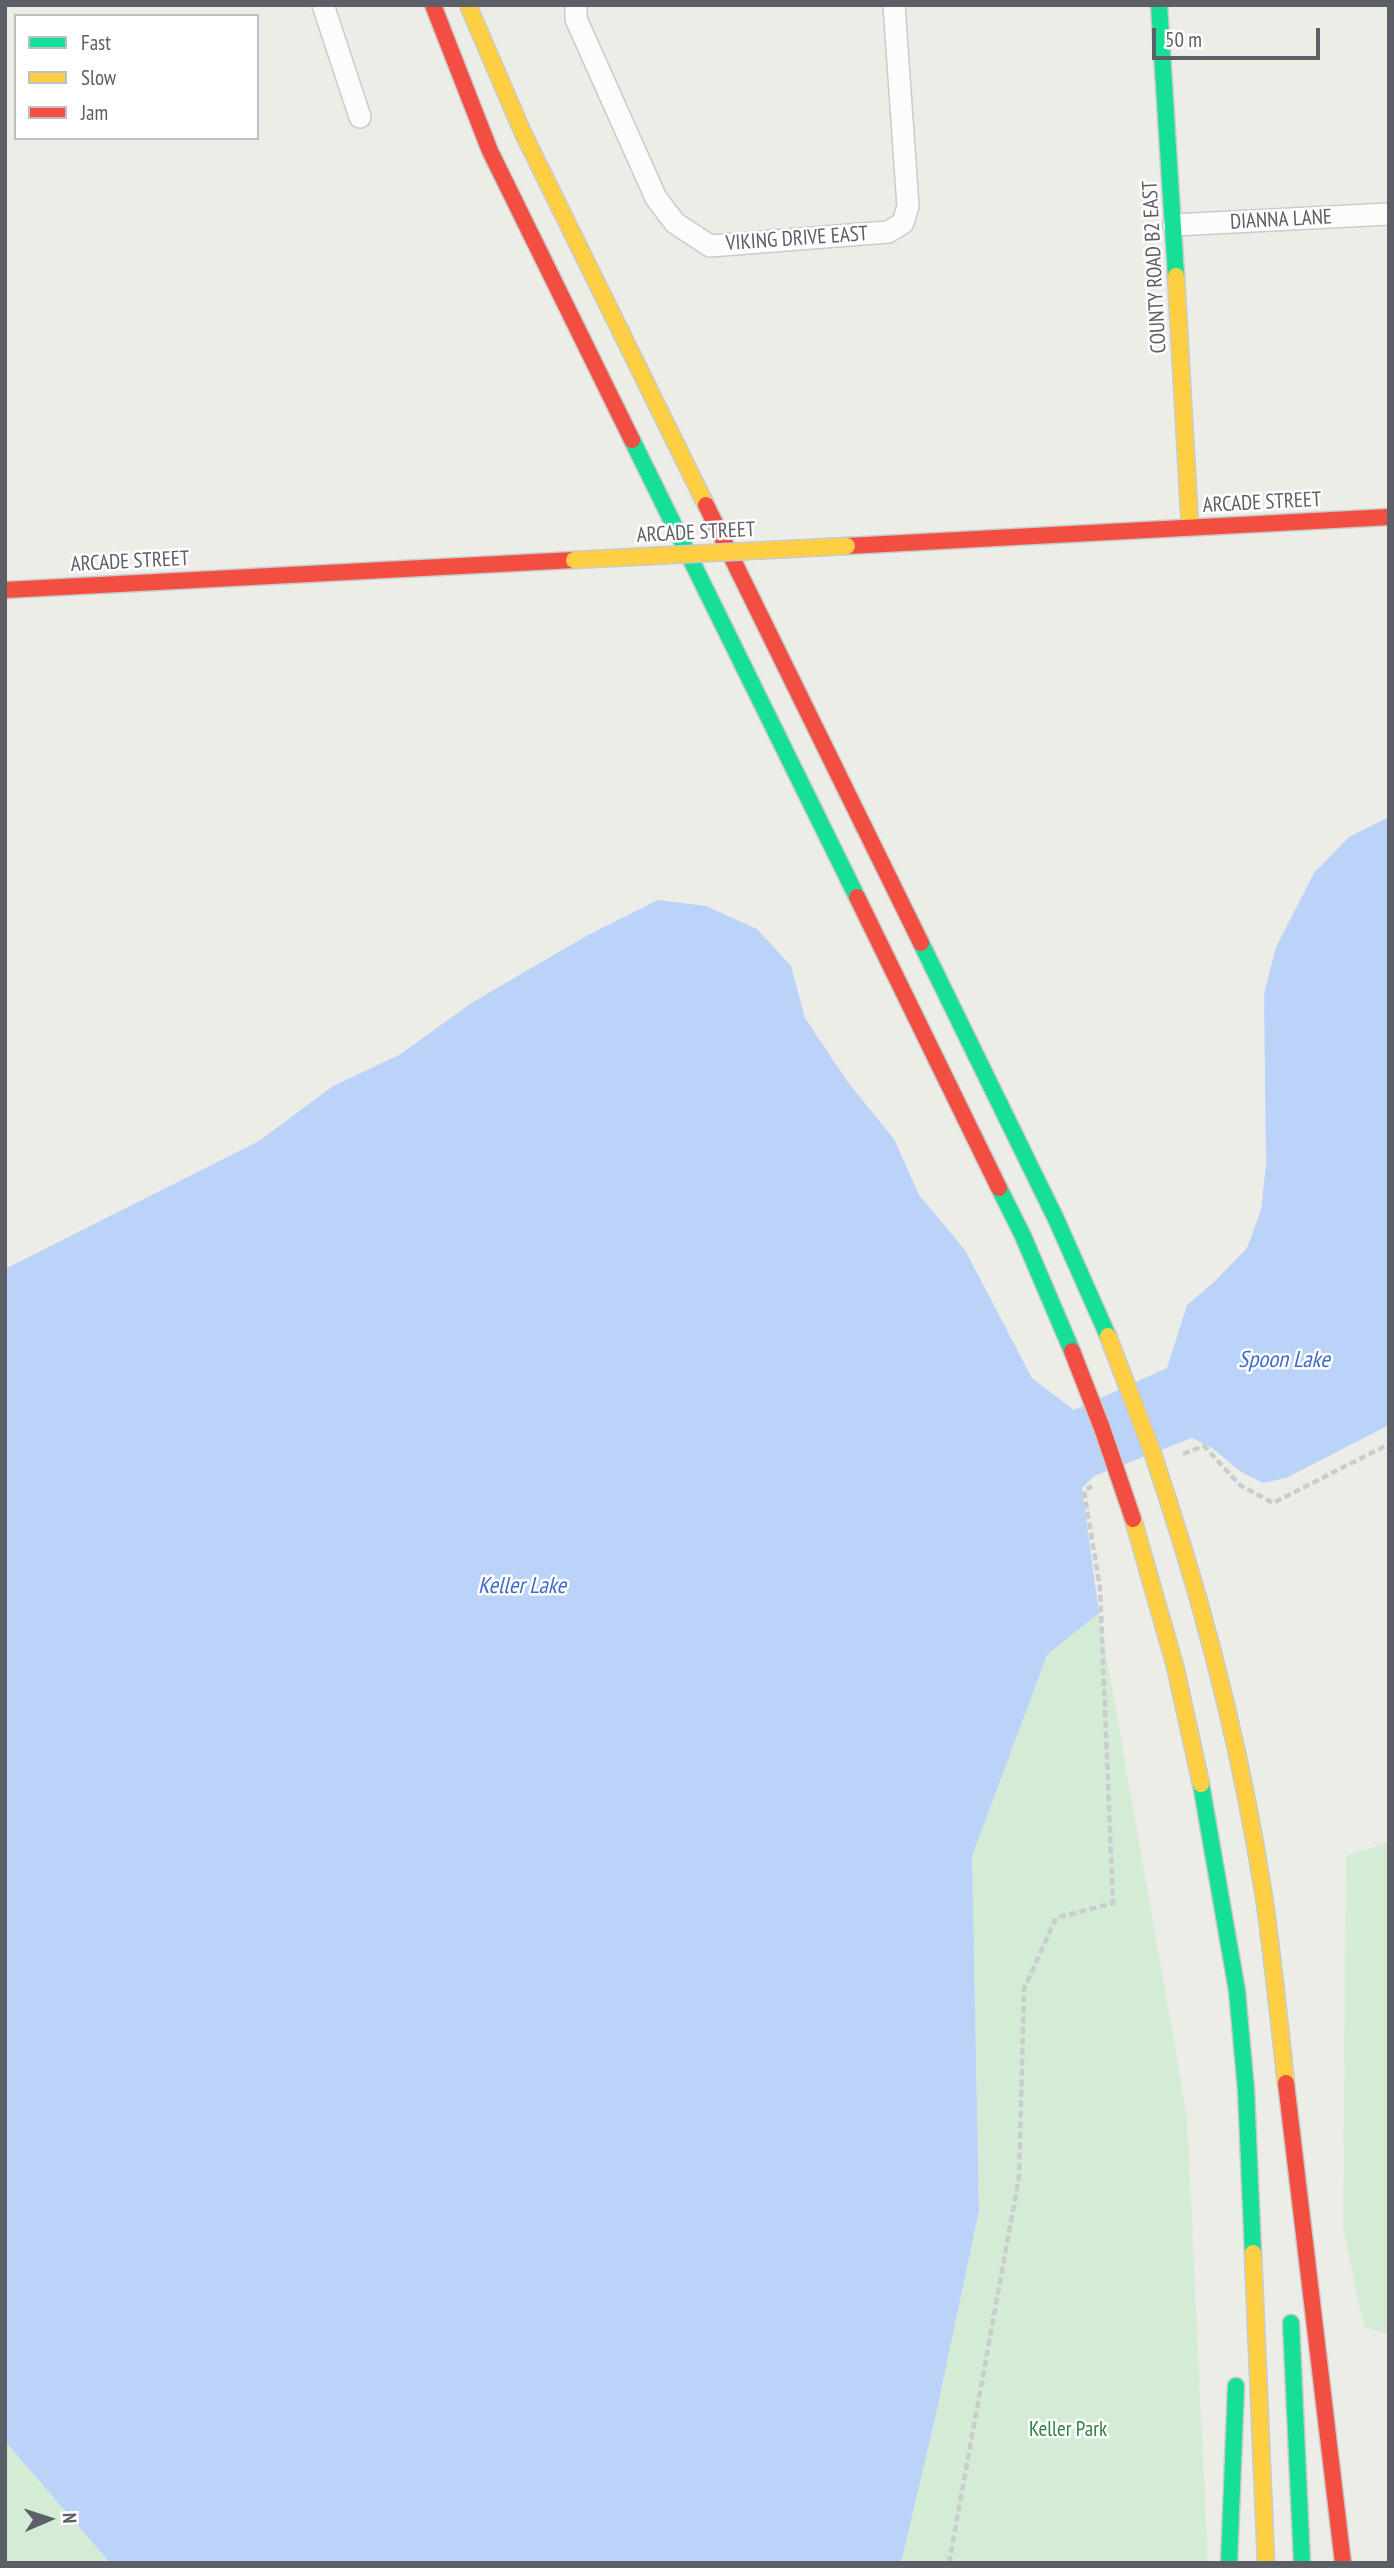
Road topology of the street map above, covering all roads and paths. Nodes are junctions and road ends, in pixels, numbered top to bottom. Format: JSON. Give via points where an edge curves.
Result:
{"nodes":[{"id":1,"x":323,"y":5,"type":"edge"},
{"id":2,"x":433,"y":5,"type":"edge"},
{"id":3,"x":468,"y":5,"type":"edge"},
{"id":4,"x":576,"y":5,"type":"edge"},
{"id":5,"x":894,"y":5,"type":"edge"},
{"id":6,"x":1159,"y":5,"type":"edge"},
{"id":7,"x":360,"y":117,"type":"dead end"},
{"id":8,"x":1389,"y":214,"type":"edge"},
{"id":9,"x":1174,"y":225,"type":"junction"},
{"id":10,"x":1389,"y":517,"type":"edge"},
{"id":11,"x":1190,"y":527,"type":"junction"},
{"id":12,"x":5,"y":590,"type":"edge"},
{"id":13,"x":1389,"y":1444,"type":"edge"},
{"id":14,"x":1204,"y":1446,"type":"dead end"},
{"id":15,"x":1096,"y":1484,"type":"dead end"},
{"id":16,"x":1269,"y":1933,"type":"junction"},
{"id":17,"x":1246,"y":2090,"type":"junction"},
{"id":18,"x":1286,"y":2216,"type":"dead end"},
{"id":19,"x":1238,"y":2298,"type":"dead end"},
{"id":20,"x":1290,"y":2313,"type":"dead end"},
{"id":21,"x":1236,"y":2368,"type":"dead end"},
{"id":22,"x":949,"y":2563,"type":"edge"},
{"id":23,"x":1230,"y":2563,"type":"edge"},
{"id":24,"x":1266,"y":2563,"type":"edge"},
{"id":25,"x":1302,"y":2563,"type":"edge"},
{"id":26,"x":1343,"y":2563,"type":"edge"}],
"edges":[{"from":1,"to":7,"type":"street"},
{"from":2,"to":17,"type":"main road","bridge":true,"via":[[490,151],[1023,1236],[1072,1351],[1133,1519],[1175,1666],[1202,1788],[1237,1991]]},
{"from":3,"to":16,"type":"main road","bridge":true,"via":[[523,133],[1056,1219],[1108,1336],[1170,1503],[1224,1692]]},
{"from":4,"to":5,"type":"street","name":"VIKING DRIVE EAST","via":[[576,19],[656,198],[675,223],[710,246],[888,232],[903,223],[908,206]]},
{"from":6,"to":9,"type":"main road","name":"COUNTY ROAD B2 EAST"},
{"from":8,"to":9,"type":"street","name":"DIANNA LANE"},
{"from":9,"to":11,"type":"main road","name":"COUNTY ROAD B2 EAST"},
{"from":10,"to":11,"type":"main road","name":"ARCADE STREET"},
{"from":11,"to":12,"type":"main road","name":"ARCADE STREET","bridge":true},
{"from":13,"to":14,"type":"path","via":[[1273,1503],[1240,1485]]},
{"from":15,"to":22,"type":"path","via":[[1084,1491],[1100,1588],[1113,1903],[1056,1918],[1024,1989],[1019,2177]]},
{"from":16,"to":18,"type":"main road"},
{"from":16,"to":26,"type":"main road"},
{"from":17,"to":19,"type":"main road"},
{"from":17,"to":24,"type":"main road"},
{"from":20,"to":25,"type":"main road"},
{"from":21,"to":23,"type":"main road"}]}
